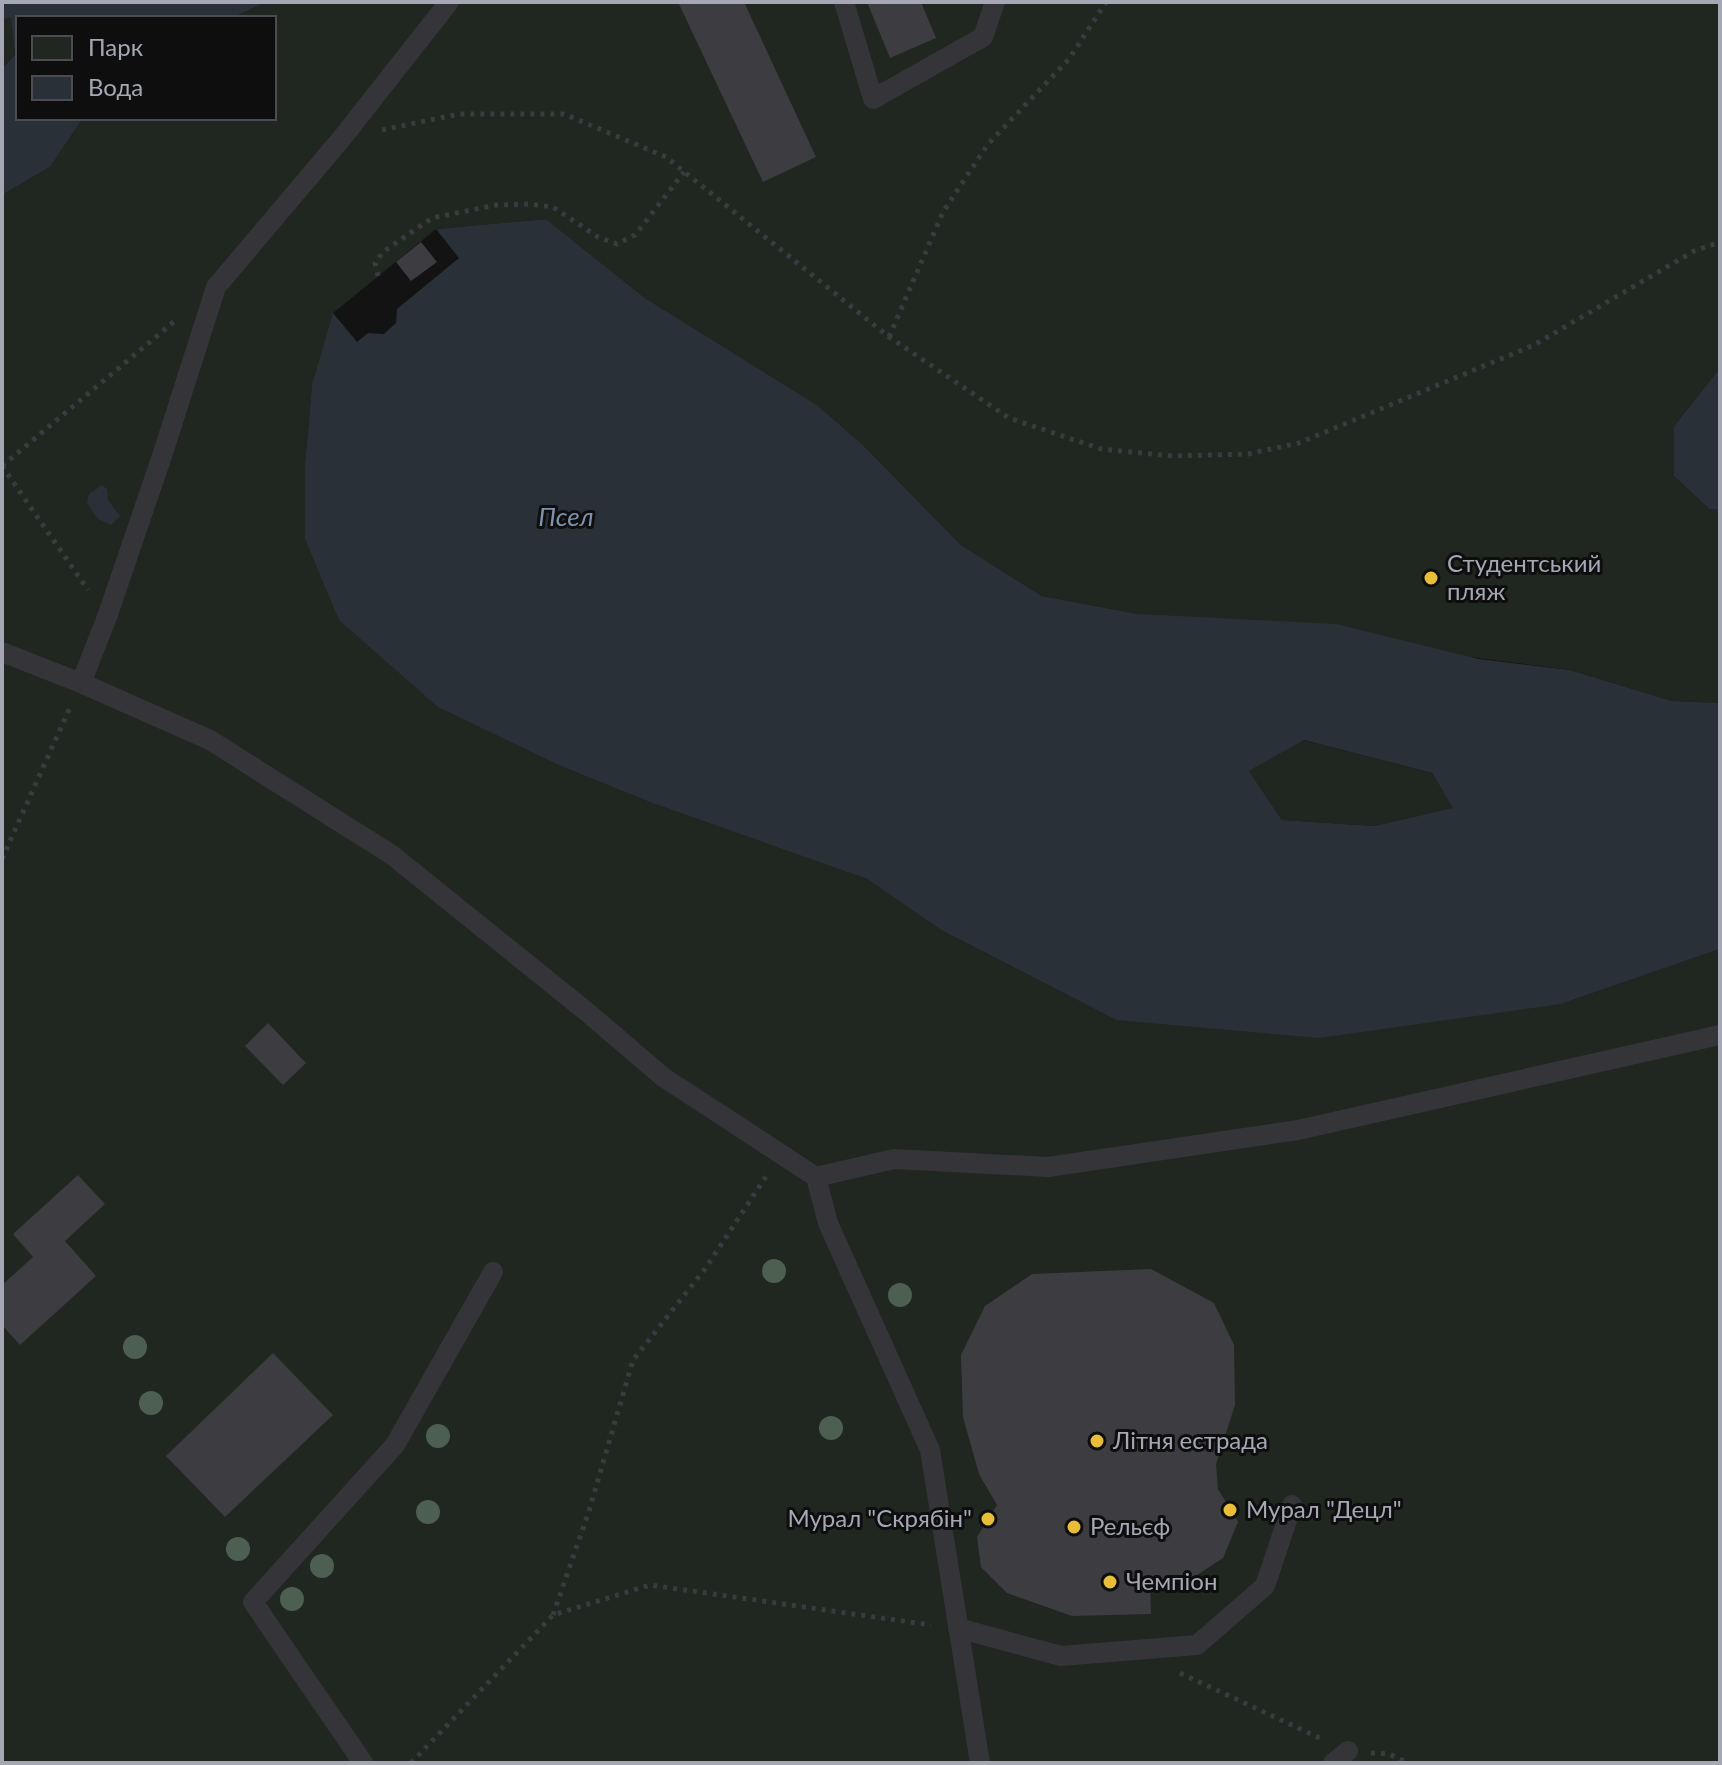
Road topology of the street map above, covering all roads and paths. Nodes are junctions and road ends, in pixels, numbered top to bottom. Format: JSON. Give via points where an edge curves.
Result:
{"nodes":[{"id":1,"x":449,"y":2,"type":"edge"},
{"id":2,"x":844,"y":2,"type":"edge"},
{"id":3,"x":995,"y":2,"type":"edge"},
{"id":4,"x":1106,"y":2,"type":"edge"},
{"id":5,"x":342,"y":138,"type":"junction"},
{"id":6,"x":684,"y":172,"type":"junction"},
{"id":7,"x":1720,"y":242,"type":"edge"},
{"id":8,"x":378,"y":276,"type":"dead end"},
{"id":9,"x":180,"y":316,"type":"dead end"},
{"id":10,"x":889,"y":337,"type":"junction"},
{"id":11,"x":2,"y":466,"type":"edge"},
{"id":12,"x":107,"y":617,"type":"junction"},
{"id":13,"x":2,"y":652,"type":"edge"},
{"id":14,"x":81,"y":683,"type":"junction"},
{"id":15,"x":2,"y":859,"type":"edge"},
{"id":16,"x":1720,"y":1035,"type":"edge"},
{"id":17,"x":780,"y":1155,"type":"junction"},
{"id":18,"x":816,"y":1177,"type":"junction"},
{"id":19,"x":493,"y":1272,"type":"dead end"},
{"id":20,"x":1292,"y":1505,"type":"dead end"},
{"id":21,"x":553,"y":1615,"type":"junction"},
{"id":22,"x":958,"y":1628,"type":"junction"},
{"id":23,"x":1173,"y":1670,"type":"dead end"},
{"id":24,"x":1341,"y":1757,"type":"edge"},
{"id":25,"x":363,"y":1763,"type":"edge"},
{"id":26,"x":411,"y":1763,"type":"edge"},
{"id":27,"x":980,"y":1763,"type":"edge"},
{"id":28,"x":1408,"y":1763,"type":"edge"}],
"edges":[{"from":1,"to":5,"type":"lane"},
{"from":2,"to":3,"type":"lane","via":[[873,99],[983,37]]},
{"from":4,"to":10,"type":"path","via":[[1069,59],[988,144],[943,212]]},
{"from":5,"to":6,"type":"path","via":[[459,114],[564,114],[666,157]]},
{"from":5,"to":12,"type":"lane","via":[[216,287]]},
{"from":6,"to":8,"type":"path","via":[[635,235],[617,244],[553,207],[496,205],[432,218],[383,252],[375,263]]},
{"from":6,"to":10,"type":"path"},
{"from":7,"to":10,"type":"path","via":[[1694,251],[1534,345],[1299,443],[1248,454],[1172,456],[1101,449],[1009,418]]},
{"from":9,"to":11,"type":"path"},
{"from":11,"to":12,"type":"path"},
{"from":12,"to":14,"type":"lane"},
{"from":13,"to":14,"type":"lane"},
{"from":14,"to":15,"type":"path"},
{"from":14,"to":17,"type":"lane","via":[[210,740],[392,855],[663,1077]]},
{"from":16,"to":18,"type":"lane","via":[[1298,1130],[1048,1167],[894,1159]]},
{"from":17,"to":18,"type":"lane"},
{"from":17,"to":21,"type":"path","via":[[705,1269],[633,1360]]},
{"from":18,"to":22,"type":"lane","via":[[828,1223],[930,1450]]},
{"from":19,"to":25,"type":"lane","via":[[395,1445],[253,1602]]},
{"from":20,"to":22,"type":"lane","via":[[1265,1586],[1197,1645],[1061,1656]]},
{"from":21,"to":22,"type":"path","via":[[650,1585]]},
{"from":21,"to":26,"type":"path"},
{"from":22,"to":27,"type":"lane"},
{"from":23,"to":24,"type":"path"},
{"from":24,"to":28,"type":"path","via":[[1389,1754]]}]}
